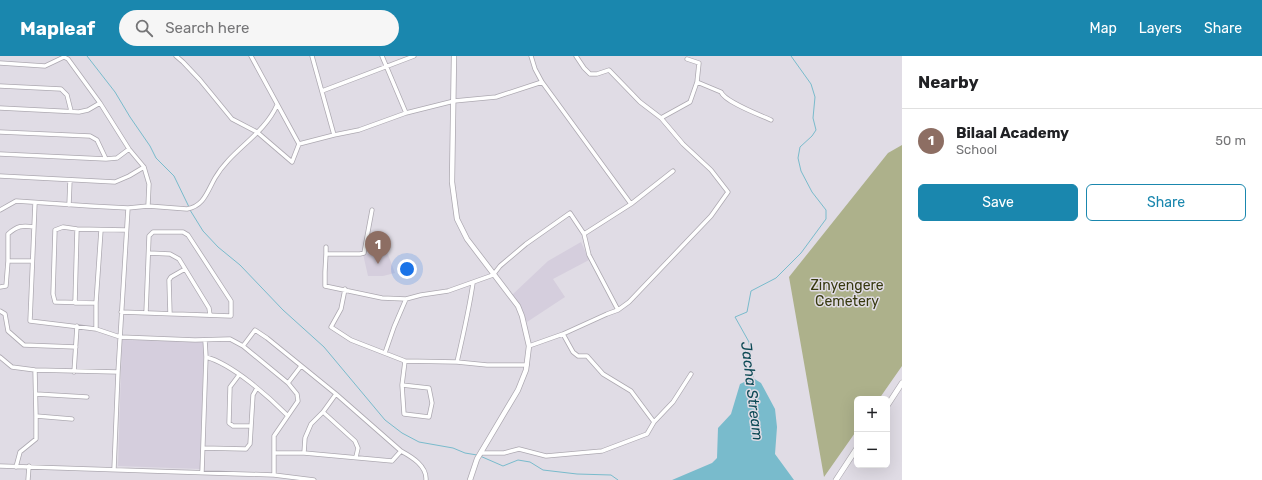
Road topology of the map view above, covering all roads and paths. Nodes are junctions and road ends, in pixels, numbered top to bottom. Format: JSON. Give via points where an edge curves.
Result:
{"nodes":[{"id":1,"x":176,"y":56,"type":"edge"},
{"id":2,"x":251,"y":56,"type":"edge"},
{"id":3,"x":312,"y":56,"type":"edge"},
{"id":4,"x":382,"y":56,"type":"edge"},
{"id":5,"x":414,"y":56,"type":"edge"},
{"id":6,"x":454,"y":56,"type":"edge"},
{"id":7,"x":531,"y":56,"type":"edge"},
{"id":8,"x":576,"y":56,"type":"edge"},
{"id":9,"x":687,"y":59,"type":"dead end"},
{"id":10,"x":0,"y":63,"type":"edge"},
{"id":11,"x":386,"y":67,"type":"junction"},
{"id":12,"x":542,"y":82,"type":"junction"},
{"id":13,"x":697,"y":82,"type":"junction"},
{"id":14,"x":0,"y":86,"type":"edge"},
{"id":15,"x":322,"y":91,"type":"junction"},
{"id":16,"x":454,"y":101,"type":"junction"},
{"id":17,"x":100,"y":103,"type":"junction"},
{"id":18,"x":277,"y":105,"type":"junction"},
{"id":19,"x":0,"y":108,"type":"edge"},
{"id":20,"x":71,"y":111,"type":"junction"},
{"id":21,"x":406,"y":113,"type":"junction"},
{"id":22,"x":661,"y":118,"type":"junction"},
{"id":23,"x":771,"y":120,"type":"dead end"},
{"id":24,"x":0,"y":132,"type":"edge"},
{"id":25,"x":257,"y":132,"type":"junction"},
{"id":26,"x":334,"y":135,"type":"junction"},
{"id":27,"x":299,"y":144,"type":"junction"},
{"id":28,"x":130,"y":149,"type":"junction"},
{"id":29,"x":0,"y":154,"type":"edge"},
{"id":30,"x":106,"y":159,"type":"junction"},
{"id":31,"x":144,"y":167,"type":"junction"},
{"id":32,"x":673,"y":171,"type":"dead end"},
{"id":33,"x":0,"y":176,"type":"edge"},
{"id":34,"x":70,"y":180,"type":"junction"},
{"id":35,"x":35,"y":202,"type":"junction"},
{"id":36,"x":631,"y":204,"type":"junction"},
{"id":37,"x":69,"y":205,"type":"junction"},
{"id":38,"x":148,"y":206,"type":"junction"},
{"id":39,"x":128,"y":208,"type":"junction"},
{"id":40,"x":0,"y":210,"type":"edge"},
{"id":41,"x":372,"y":210,"type":"dead end"},
{"id":42,"x":34,"y":227,"type":"junction"},
{"id":43,"x":77,"y":229,"type":"junction"},
{"id":44,"x":101,"y":230,"type":"junction"},
{"id":45,"x":126,"y":230,"type":"junction"},
{"id":46,"x":584,"y":234,"type":"junction"},
{"id":47,"x":326,"y":247,"type":"dead end"},
{"id":48,"x":149,"y":253,"type":"junction"},
{"id":49,"x":326,"y":254,"type":"junction"},
{"id":50,"x":8,"y":260,"type":"junction"},
{"id":51,"x":32,"y":260,"type":"junction"},
{"id":52,"x":185,"y":269,"type":"junction"},
{"id":53,"x":493,"y":275,"type":"junction"},
{"id":54,"x":473,"y":283,"type":"junction"},
{"id":55,"x":0,"y":287,"type":"edge"},
{"id":56,"x":345,"y":290,"type":"junction"},
{"id":57,"x":406,"y":299,"type":"junction"},
{"id":58,"x":75,"y":303,"type":"junction"},
{"id":59,"x":96,"y":303,"type":"junction"},
{"id":60,"x":618,"y":310,"type":"junction"},
{"id":61,"x":0,"y":311,"type":"edge"},
{"id":62,"x":121,"y":312,"type":"junction"},
{"id":63,"x":146,"y":313,"type":"junction"},
{"id":64,"x":170,"y":314,"type":"junction"},
{"id":65,"x":210,"y":314,"type":"junction"},
{"id":66,"x":77,"y":326,"type":"junction"},
{"id":67,"x":96,"y":329,"type":"junction"},
{"id":68,"x":563,"y":334,"type":"junction"},
{"id":69,"x":120,"y":337,"type":"junction"},
{"id":70,"x":205,"y":340,"type":"junction"},
{"id":71,"x":243,"y":346,"type":"junction"},
{"id":72,"x":529,"y":346,"type":"junction"},
{"id":73,"x":76,"y":348,"type":"junction"},
{"id":74,"x":385,"y":353,"type":"junction"},
{"id":75,"x":0,"y":357,"type":"edge"},
{"id":76,"x":206,"y":357,"type":"junction"},
{"id":77,"x":405,"y":361,"type":"junction"},
{"id":78,"x":457,"y":362,"type":"junction"},
{"id":79,"x":526,"y":365,"type":"junction"},
{"id":80,"x":301,"y":366,"type":"junction"},
{"id":81,"x":35,"y":370,"type":"junction"},
{"id":82,"x":74,"y":372,"type":"junction"},
{"id":83,"x":118,"y":372,"type":"junction"},
{"id":84,"x":691,"y":374,"type":"dead end"},
{"id":85,"x":239,"y":375,"type":"junction"},
{"id":86,"x":288,"y":383,"type":"junction"},
{"id":87,"x":902,"y":383,"type":"edge"},
{"id":88,"x":402,"y":385,"type":"junction"},
{"id":89,"x":256,"y":388,"type":"junction"},
{"id":90,"x":36,"y":394,"type":"junction"},
{"id":91,"x":336,"y":394,"type":"junction"},
{"id":92,"x":87,"y":397,"type":"dead end"},
{"id":93,"x":890,"y":401,"type":"edge"},
{"id":94,"x":322,"y":412,"type":"junction"},
{"id":95,"x":288,"y":415,"type":"junction"},
{"id":96,"x":36,"y":416,"type":"junction"},
{"id":97,"x":72,"y":420,"type":"dead end"},
{"id":98,"x":654,"y":422,"type":"junction"},
{"id":99,"x":251,"y":426,"type":"junction"},
{"id":100,"x":203,"y":448,"type":"junction"},
{"id":101,"x":401,"y":451,"type":"junction"},
{"id":102,"x":274,"y":452,"type":"junction"},
{"id":103,"x":304,"y":453,"type":"junction"},
{"id":104,"x":482,"y":453,"type":"junction"},
{"id":105,"x":854,"y":453,"type":"edge"},
{"id":106,"x":356,"y":457,"type":"junction"},
{"id":107,"x":0,"y":466,"type":"edge"},
{"id":108,"x":29,"y":466,"type":"junction"},
{"id":109,"x":16,"y":467,"type":"junction"},
{"id":110,"x":114,"y":469,"type":"junction"},
{"id":111,"x":202,"y":472,"type":"junction"},
{"id":112,"x":274,"y":475,"type":"junction"},
{"id":113,"x":28,"y":480,"type":"edge"},
{"id":114,"x":313,"y":480,"type":"edge"},
{"id":115,"x":426,"y":480,"type":"edge"},
{"id":116,"x":470,"y":480,"type":"edge"},
{"id":117,"x":836,"y":480,"type":"edge"}],
"edges":[{"from":1,"to":25,"type":"street","via":[[232,119]]},
{"from":2,"to":18,"type":"street"},
{"from":3,"to":15,"type":"street"},
{"from":4,"to":11,"type":"street"},
{"from":5,"to":11,"type":"street"},
{"from":6,"to":16,"type":"street"},
{"from":7,"to":12,"type":"street"},
{"from":8,"to":22,"type":"street","via":[[590,74],[609,70],[640,102]]},
{"from":9,"to":13,"type":"street","via":[[699,63]]},
{"from":10,"to":17,"type":"street","via":[[45,66],[64,57]]},
{"from":11,"to":15,"type":"street"},
{"from":11,"to":21,"type":"street"},
{"from":12,"to":16,"type":"street","via":[[496,97]]},
{"from":12,"to":36,"type":"street"},
{"from":13,"to":22,"type":"street","via":[[690,102]]},
{"from":13,"to":23,"type":"street","via":[[721,92],[722,96],[737,105]]},
{"from":14,"to":20,"type":"street","via":[[61,89],[67,95]]},
{"from":15,"to":26,"type":"street"},
{"from":16,"to":21,"type":"street"},
{"from":16,"to":53,"type":"street","via":[[452,182],[457,219],[467,239]]},
{"from":17,"to":20,"type":"street","via":[[88,110]]},
{"from":17,"to":28,"type":"street"},
{"from":18,"to":25,"type":"street","via":[[273,114]]},
{"from":18,"to":27,"type":"street"},
{"from":19,"to":20,"type":"street"},
{"from":21,"to":26,"type":"street","via":[[359,130]]},
{"from":22,"to":60,"type":"street","via":[[683,144],[711,170],[728,192],[711,216],[629,302]]},
{"from":24,"to":30,"type":"street","via":[[90,136],[97,140]]},
{"from":25,"to":27,"type":"street","via":[[292,162]]},
{"from":25,"to":38,"type":"street","via":[[226,163],[215,177],[207,195],[197,206],[187,209]]},
{"from":26,"to":27,"type":"street"},
{"from":28,"to":30,"type":"street","via":[[117,158]]},
{"from":28,"to":31,"type":"street"},
{"from":29,"to":30,"type":"street"},
{"from":31,"to":34,"type":"street","via":[[115,182]]},
{"from":31,"to":38,"type":"street","via":[[150,184]]},
{"from":32,"to":36,"type":"street"},
{"from":33,"to":34,"type":"street"},
{"from":34,"to":37,"type":"street"},
{"from":35,"to":37,"type":"street"},
{"from":35,"to":40,"type":"street","via":[[16,201]]},
{"from":35,"to":42,"type":"street"},
{"from":36,"to":46,"type":"street"},
{"from":37,"to":39,"type":"street"},
{"from":38,"to":39,"type":"street"},
{"from":39,"to":45,"type":"street"},
{"from":41,"to":49,"type":"street","via":[[364,253]]},
{"from":42,"to":50,"type":"street","via":[[22,225],[8,234]]},
{"from":42,"to":51,"type":"street"},
{"from":43,"to":44,"type":"street"},
{"from":43,"to":58,"type":"street"},
{"from":43,"to":58,"type":"street","via":[[63,227],[54,232],[55,302]]},
{"from":44,"to":45,"type":"street"},
{"from":44,"to":59,"type":"street"},
{"from":45,"to":62,"type":"street"},
{"from":46,"to":53,"type":"street","via":[[570,213],[526,244]]},
{"from":46,"to":60,"type":"street","via":[[589,255]]},
{"from":47,"to":49,"type":"street"},
{"from":48,"to":52,"type":"street","via":[[170,254],[179,259]]},
{"from":48,"to":63,"type":"street"},
{"from":48,"to":65,"type":"street","via":[[149,236],[153,232],[183,232],[188,235],[231,301],[230,316]]},
{"from":49,"to":56,"type":"street","via":[[325,286]]},
{"from":50,"to":51,"type":"street"},
{"from":50,"to":55,"type":"street","via":[[6,286]]},
{"from":51,"to":66,"type":"street","via":[[30,321]]},
{"from":52,"to":64,"type":"street","via":[[169,280]]},
{"from":52,"to":65,"type":"street","via":[[209,308]]},
{"from":53,"to":54,"type":"street"},
{"from":53,"to":72,"type":"street","via":[[518,306]]},
{"from":54,"to":57,"type":"street"},
{"from":54,"to":78,"type":"street","via":[[468,318]]},
{"from":56,"to":57,"type":"street","via":[[382,298]]},
{"from":56,"to":74,"type":"street","via":[[341,309],[331,327],[351,340]]},
{"from":57,"to":74,"type":"street"},
{"from":58,"to":59,"type":"street"},
{"from":59,"to":67,"type":"street"},
{"from":60,"to":68,"type":"street"},
{"from":61,"to":73,"type":"street","via":[[5,314],[8,331],[24,345]]},
{"from":62,"to":63,"type":"street"},
{"from":62,"to":69,"type":"street"},
{"from":63,"to":64,"type":"street"},
{"from":64,"to":65,"type":"street"},
{"from":66,"to":67,"type":"street"},
{"from":66,"to":73,"type":"street"},
{"from":67,"to":69,"type":"street"},
{"from":68,"to":72,"type":"street"},
{"from":68,"to":98,"type":"street","via":[[573,352],[578,356],[588,356],[603,374],[631,391]]},
{"from":69,"to":70,"type":"street"},
{"from":69,"to":83,"type":"street"},
{"from":70,"to":71,"type":"street","via":[[230,339]]},
{"from":70,"to":76,"type":"street"},
{"from":71,"to":80,"type":"street","via":[[255,330]]},
{"from":71,"to":86,"type":"street"},
{"from":72,"to":79,"type":"street"},
{"from":73,"to":82,"type":"street"},
{"from":74,"to":77,"type":"street"},
{"from":75,"to":81,"type":"street","via":[[12,367]]},
{"from":76,"to":85,"type":"street","via":[[216,359]]},
{"from":76,"to":100,"type":"street"},
{"from":77,"to":78,"type":"street"},
{"from":77,"to":88,"type":"street"},
{"from":78,"to":79,"type":"street"},
{"from":79,"to":104,"type":"street","via":[[518,390]]},
{"from":80,"to":86,"type":"street"},
{"from":80,"to":91,"type":"street"},
{"from":81,"to":82,"type":"street"},
{"from":81,"to":90,"type":"street"},
{"from":82,"to":83,"type":"street"},
{"from":83,"to":110,"type":"street"},
{"from":84,"to":98,"type":"street","via":[[673,402]]},
{"from":85,"to":89,"type":"street"},
{"from":85,"to":99,"type":"street","via":[[230,387],[229,423],[232,426]]},
{"from":86,"to":95,"type":"street","via":[[297,394],[298,401]]},
{"from":87,"to":93,"type":"main road"},
{"from":88,"to":88,"type":"street","via":[[404,414],[429,417],[432,403],[429,388]]},
{"from":89,"to":95,"type":"street"},
{"from":89,"to":99,"type":"street","via":[[252,395]]},
{"from":90,"to":92,"type":"street"},
{"from":90,"to":96,"type":"street"},
{"from":91,"to":94,"type":"street"},
{"from":91,"to":101,"type":"street"},
{"from":94,"to":103,"type":"street","via":[[305,438]]},
{"from":94,"to":106,"type":"street","via":[[355,441],[358,448]]},
{"from":95,"to":102,"type":"street","via":[[274,436]]},
{"from":96,"to":97,"type":"street"},
{"from":96,"to":109,"type":"street","via":[[36,439],[20,452]]},
{"from":98,"to":104,"type":"street","via":[[647,434],[602,451],[546,456],[519,450]]},
{"from":99,"to":100,"type":"street","via":[[250,444],[246,449]]},
{"from":100,"to":111,"type":"street"},
{"from":101,"to":106,"type":"street","via":[[392,461]]},
{"from":101,"to":115,"type":"street","via":[[412,457],[424,469]]},
{"from":102,"to":103,"type":"street"},
{"from":102,"to":112,"type":"street"},
{"from":103,"to":106,"type":"street"},
{"from":104,"to":116,"type":"street","via":[[477,459]]},
{"from":105,"to":117,"type":"main road"},
{"from":107,"to":109,"type":"street"},
{"from":108,"to":109,"type":"street"},
{"from":108,"to":110,"type":"street"},
{"from":108,"to":113,"type":"street"},
{"from":110,"to":111,"type":"street"},
{"from":111,"to":112,"type":"street"},
{"from":112,"to":114,"type":"street"}]}
